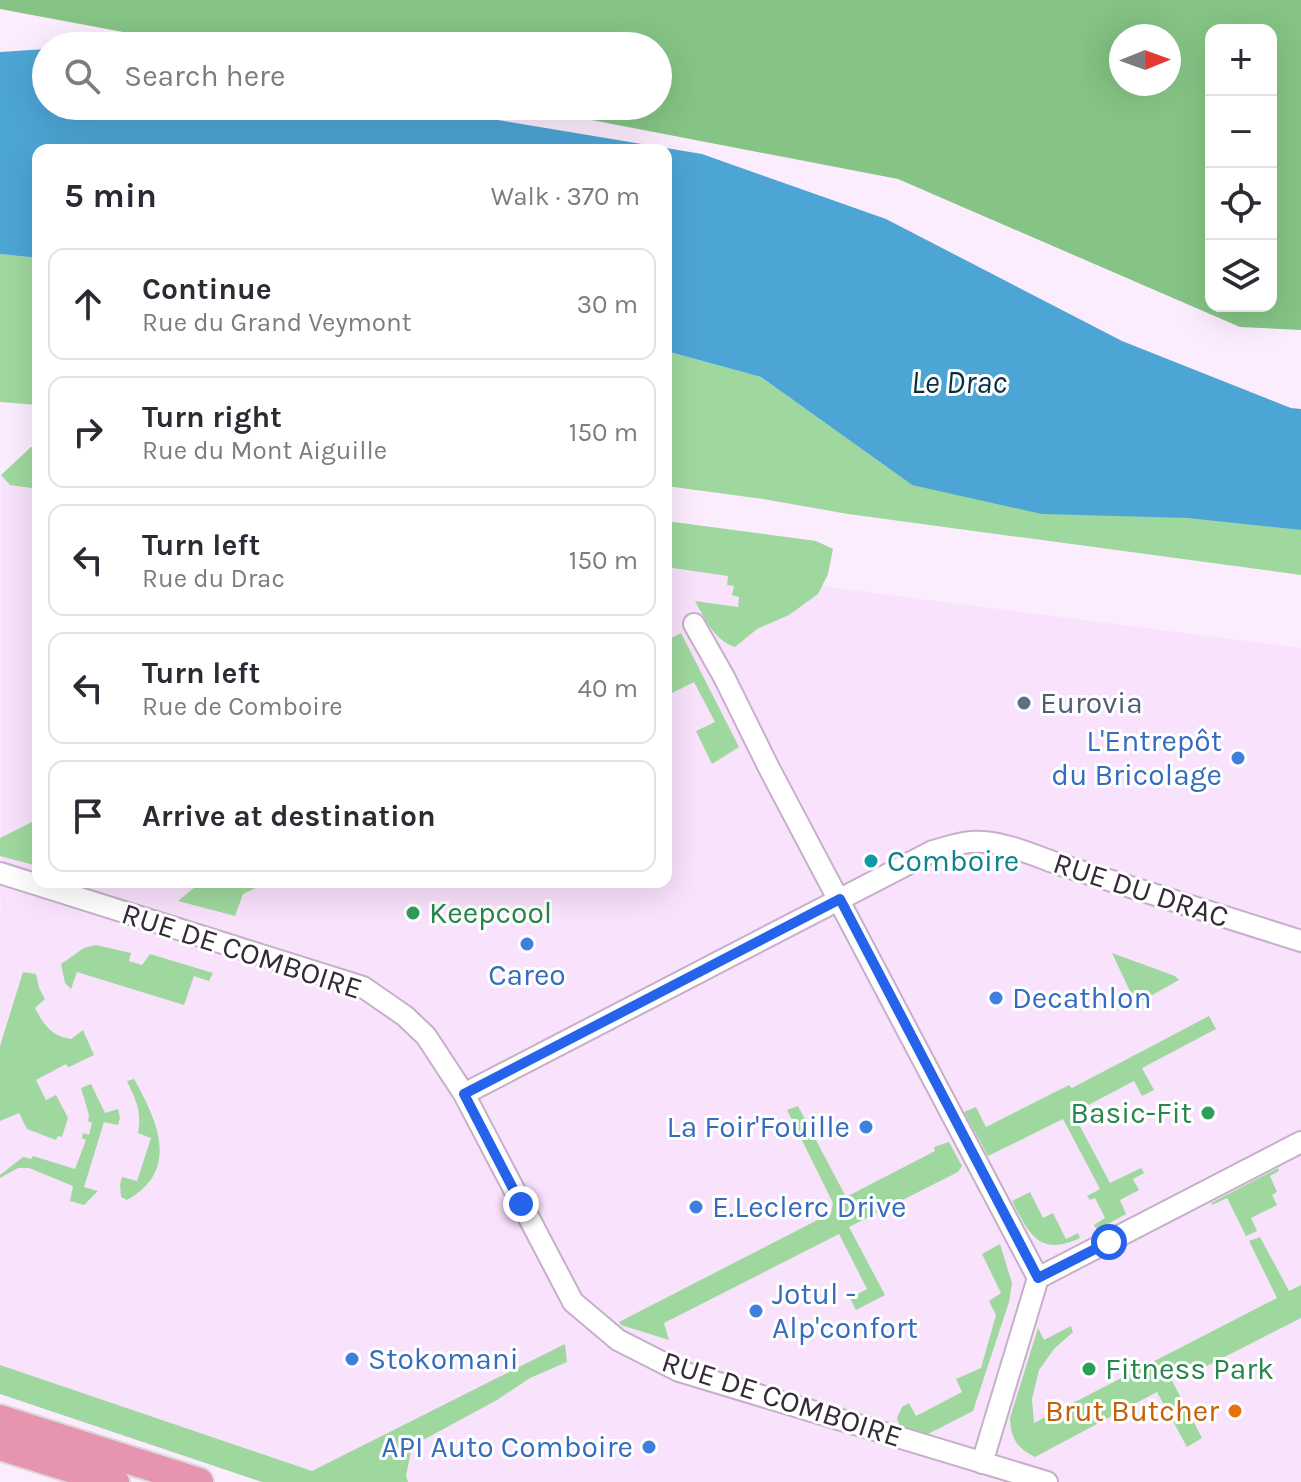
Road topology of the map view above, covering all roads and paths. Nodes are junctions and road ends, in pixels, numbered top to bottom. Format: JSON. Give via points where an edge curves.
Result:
{"nodes":[{"id":1,"x":694,"y":624,"type":"dead end"},
{"id":2,"x":0,"y":873,"type":"edge"},
{"id":3,"x":32,"y":884,"type":"edge"},
{"id":4,"x":45,"y":888,"type":"edge"},
{"id":5,"x":840,"y":899,"type":"junction"},
{"id":6,"x":1301,"y":941,"type":"edge"},
{"id":7,"x":464,"y":1094,"type":"junction"},
{"id":8,"x":1301,"y":1142,"type":"edge"},
{"id":9,"x":1038,"y":1278,"type":"junction"},
{"id":10,"x":0,"y":1419,"type":"edge"},
{"id":11,"x":0,"y":1446,"type":"edge"},
{"id":12,"x":982,"y":1463,"type":"junction"},
{"id":13,"x":115,"y":1482,"type":"edge"},
{"id":14,"x":199,"y":1482,"type":"edge"},
{"id":15,"x":1047,"y":1482,"type":"edge"}],
"edges":[{"from":1,"to":5,"type":"street"},
{"from":2,"to":3,"type":"street","name":"RUE DE COMBOIRE"},
{"from":4,"to":7,"type":"street","name":"RUE DE COMBOIRE","via":[[363,987],[426,1036]]},
{"from":5,"to":6,"type":"street","name":"RUE DU DRAC","via":[[933,851],[989,843]]},
{"from":5,"to":7,"type":"street","name":"RUE DU DRAC"},
{"from":5,"to":9,"type":"street"},
{"from":7,"to":12,"type":"street","name":"RUE DE COMBOIRE","via":[[573,1302],[618,1340],[679,1371]]},
{"from":8,"to":9,"type":"street"},
{"from":9,"to":12,"type":"street"},
{"from":10,"to":14,"type":"highway"},
{"from":11,"to":13,"type":"highway"},
{"from":12,"to":15,"type":"street","name":"RUE DE COMBOIRE"}]}
